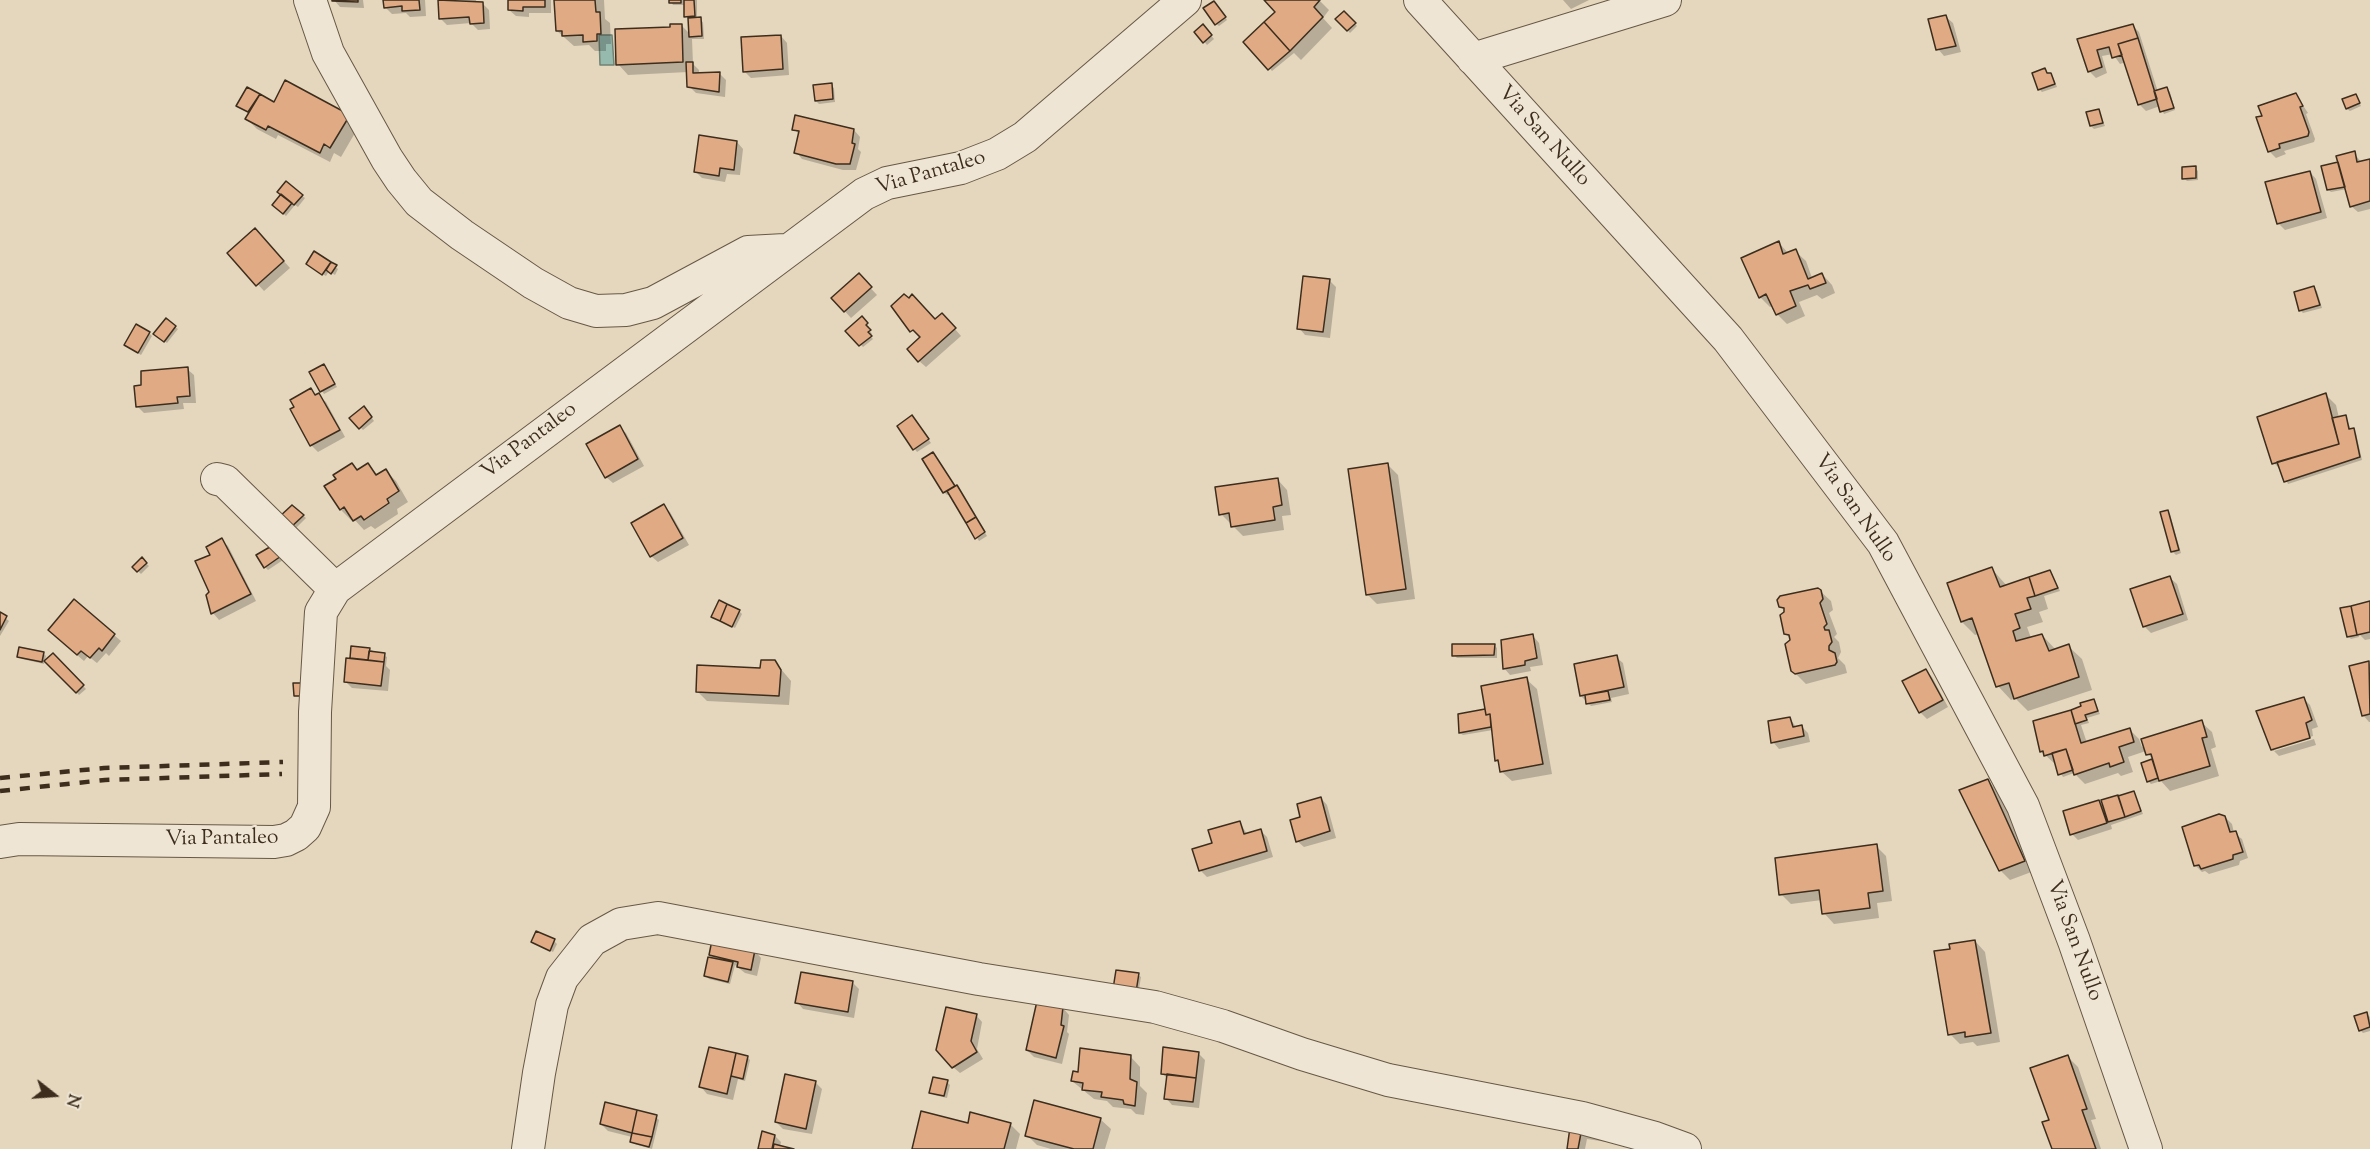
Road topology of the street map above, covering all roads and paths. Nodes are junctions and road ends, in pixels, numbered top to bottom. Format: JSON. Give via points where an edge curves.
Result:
{"nodes":[{"id":1,"x":310,"y":0,"type":"edge"},
{"id":2,"x":1185,"y":0,"type":"edge"},
{"id":3,"x":1420,"y":0,"type":"edge"},
{"id":4,"x":1665,"y":0,"type":"edge"},
{"id":5,"x":1473,"y":59,"type":"junction"},
{"id":6,"x":786,"y":250,"type":"junction"},
{"id":7,"x":217,"y":479,"type":"dead end"},
{"id":8,"x":335,"y":589,"type":"junction"},
{"id":9,"x":0,"y":842,"type":"edge"},
{"id":10,"x":528,"y":1149,"type":"edge"},
{"id":11,"x":1685,"y":1149,"type":"edge"},
{"id":12,"x":2146,"y":1149,"type":"edge"}],
"edges":[{"from":1,"to":6,"type":"street","via":[[328,53],[387,159],[419,202],[515,271],[569,303],[596,311],[626,310],[653,303],[748,252]]},
{"from":2,"to":6,"type":"street","name":"Via Pantaleo","via":[[1025,137],[997,154],[961,168],[887,183],[864,194]]},
{"from":3,"to":5,"type":"street","name":"Via San Nullo"},
{"from":4,"to":5,"type":"street"},
{"from":5,"to":12,"type":"street","name":"Via San Nullo","via":[[1728,339],[1883,543],[2023,806]]},
{"from":6,"to":8,"type":"street","name":"Via Pantaleo"},
{"from":7,"to":8,"type":"street","via":[[225,481]]},
{"from":8,"to":9,"type":"street","name":"Via Pantaleo","via":[[321,612],[314,807],[305,827],[296,835],[274,842]]},
{"from":10,"to":11,"type":"street","via":[[552,1005],[562,978],[592,940],[621,924],[658,918],[980,979],[1155,1007],[1388,1080],[1582,1118]]}]}
